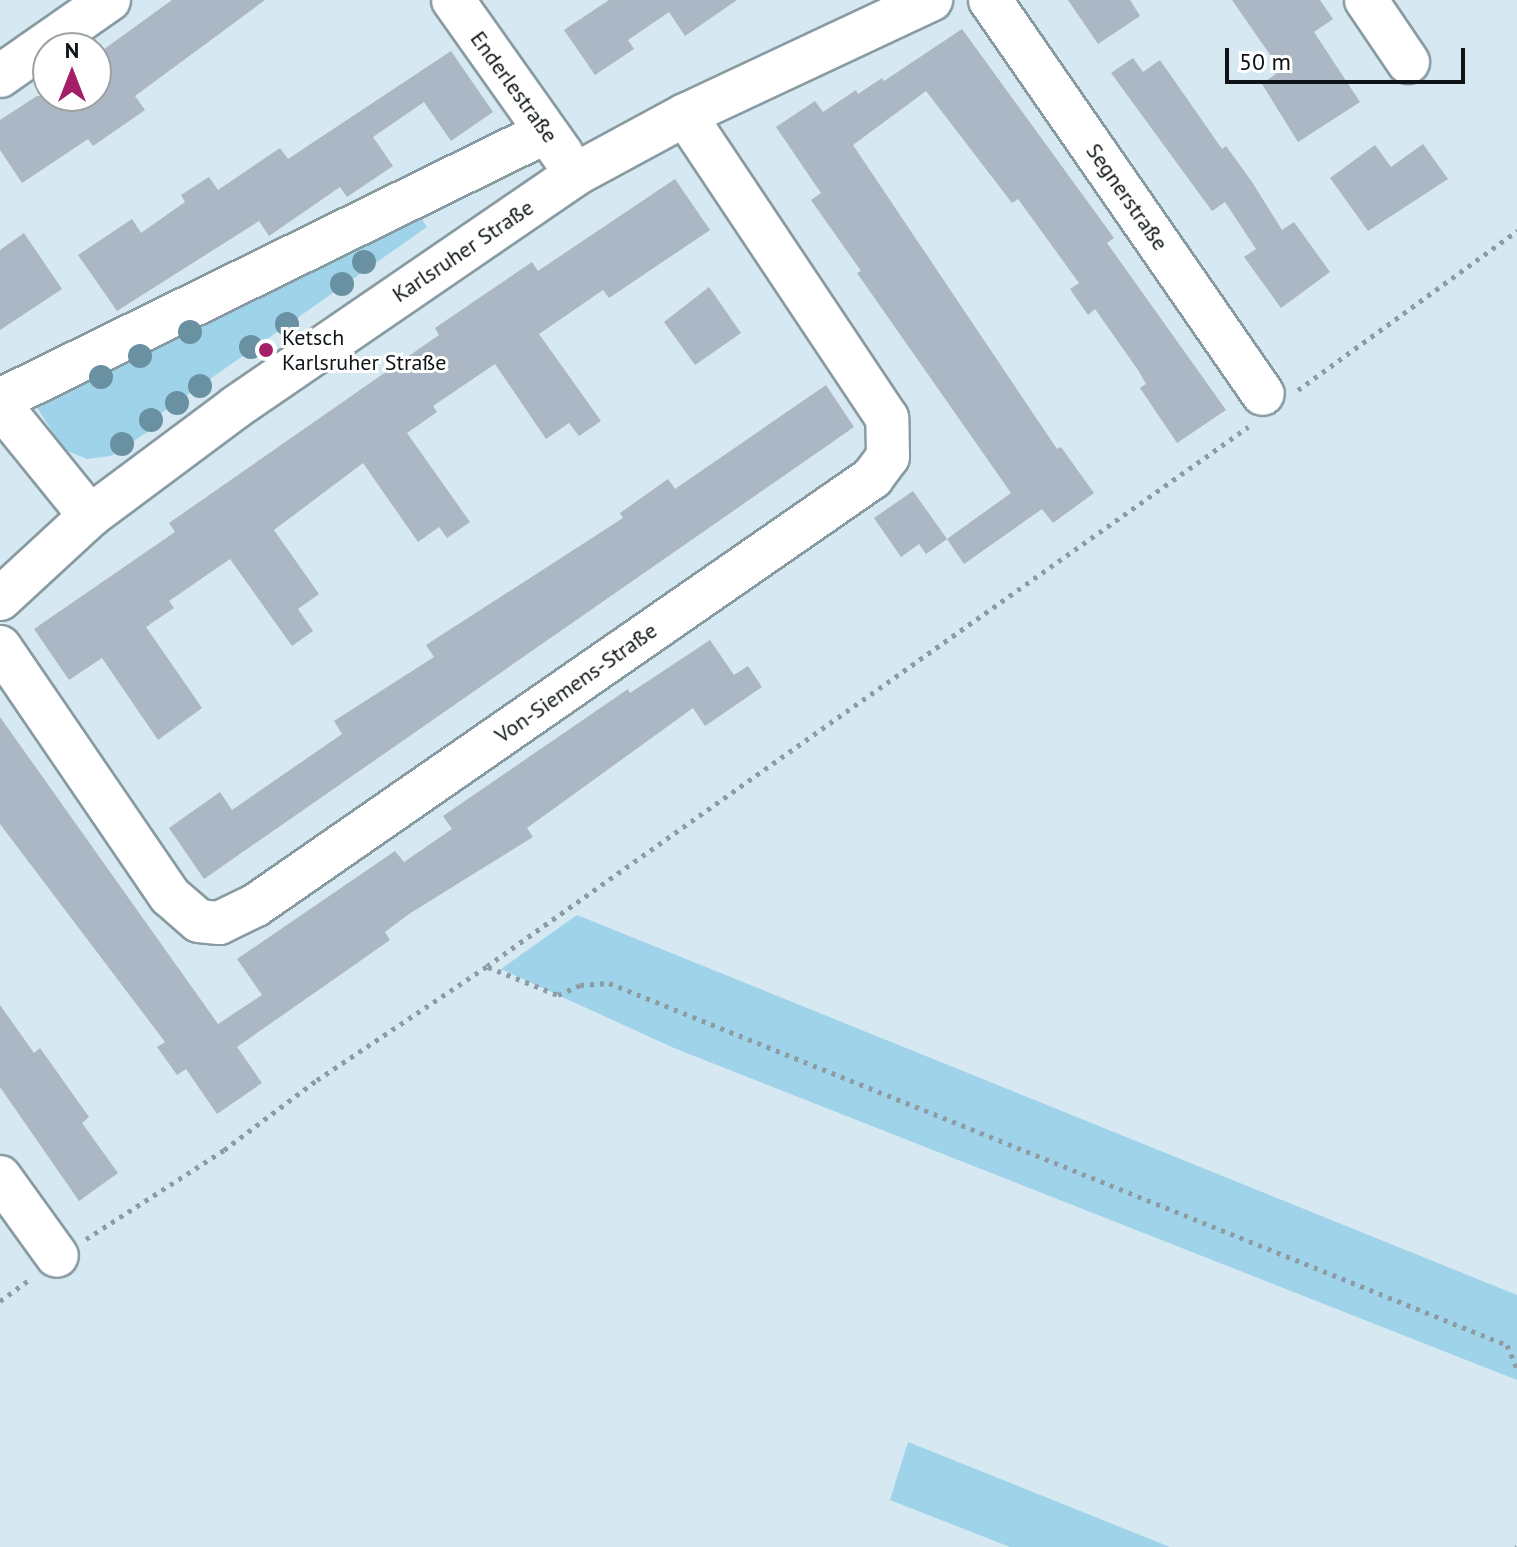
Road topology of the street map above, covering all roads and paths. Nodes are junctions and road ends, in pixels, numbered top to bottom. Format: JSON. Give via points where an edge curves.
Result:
{"nodes":[{"id":1,"x":109,"y":0,"type":"edge"},
{"id":2,"x":453,"y":0,"type":"edge"},
{"id":3,"x":931,"y":0,"type":"edge"},
{"id":4,"x":990,"y":0,"type":"edge"},
{"id":5,"x":1366,"y":0,"type":"edge"},
{"id":6,"x":1408,"y":62,"type":"dead end"},
{"id":7,"x":0,"y":76,"type":"edge"},
{"id":8,"x":685,"y":115,"type":"junction"},
{"id":9,"x":546,"y":132,"type":"junction"},
{"id":10,"x":576,"y":174,"type":"junction"},
{"id":11,"x":1517,"y":231,"type":"edge"},
{"id":12,"x":0,"y":402,"type":"edge"},
{"id":13,"x":1269,"y":405,"type":"junction"},
{"id":14,"x":90,"y":516,"type":"junction"},
{"id":15,"x":0,"y":599,"type":"edge"},
{"id":16,"x":0,"y":647,"type":"edge"},
{"id":17,"x":487,"y":966,"type":"junction"},
{"id":18,"x":0,"y":1177,"type":"edge"},
{"id":19,"x":57,"y":1256,"type":"joint"},
{"id":20,"x":1517,"y":1368,"type":"edge"}],
"edges":[{"from":1,"to":7,"type":"street"},
{"from":2,"to":9,"type":"street","name":"Enderlestraße"},
{"from":3,"to":8,"type":"street","name":"Karlsruher Straße"},
{"from":4,"to":13,"type":"street","name":"Segnerstraße"},
{"from":5,"to":6,"type":"street"},
{"from":8,"to":10,"type":"street","name":"Karlsruher Straße"},
{"from":8,"to":16,"type":"street","name":"Von-Siemens-Straße","via":[[887,418],[888,457],[872,478],[256,905],[219,923],[199,921],[170,896]]},
{"from":9,"to":10,"type":"street","name":"Enderlestraße"},
{"from":9,"to":12,"type":"street"},
{"from":10,"to":14,"type":"street","name":"Karlsruher Straße","via":[[248,398]]},
{"from":11,"to":13,"type":"path"},
{"from":12,"to":14,"type":"street"},
{"from":13,"to":17,"type":"path"},
{"from":14,"to":15,"type":"street","name":"Karlsruher Straße"},
{"from":17,"to":19,"type":"path","via":[[144,1204]]},
{"from":17,"to":20,"type":"path","via":[[558,995],[580,985],[609,983],[1507,1345]]},
{"from":18,"to":19,"type":"street"}]}
